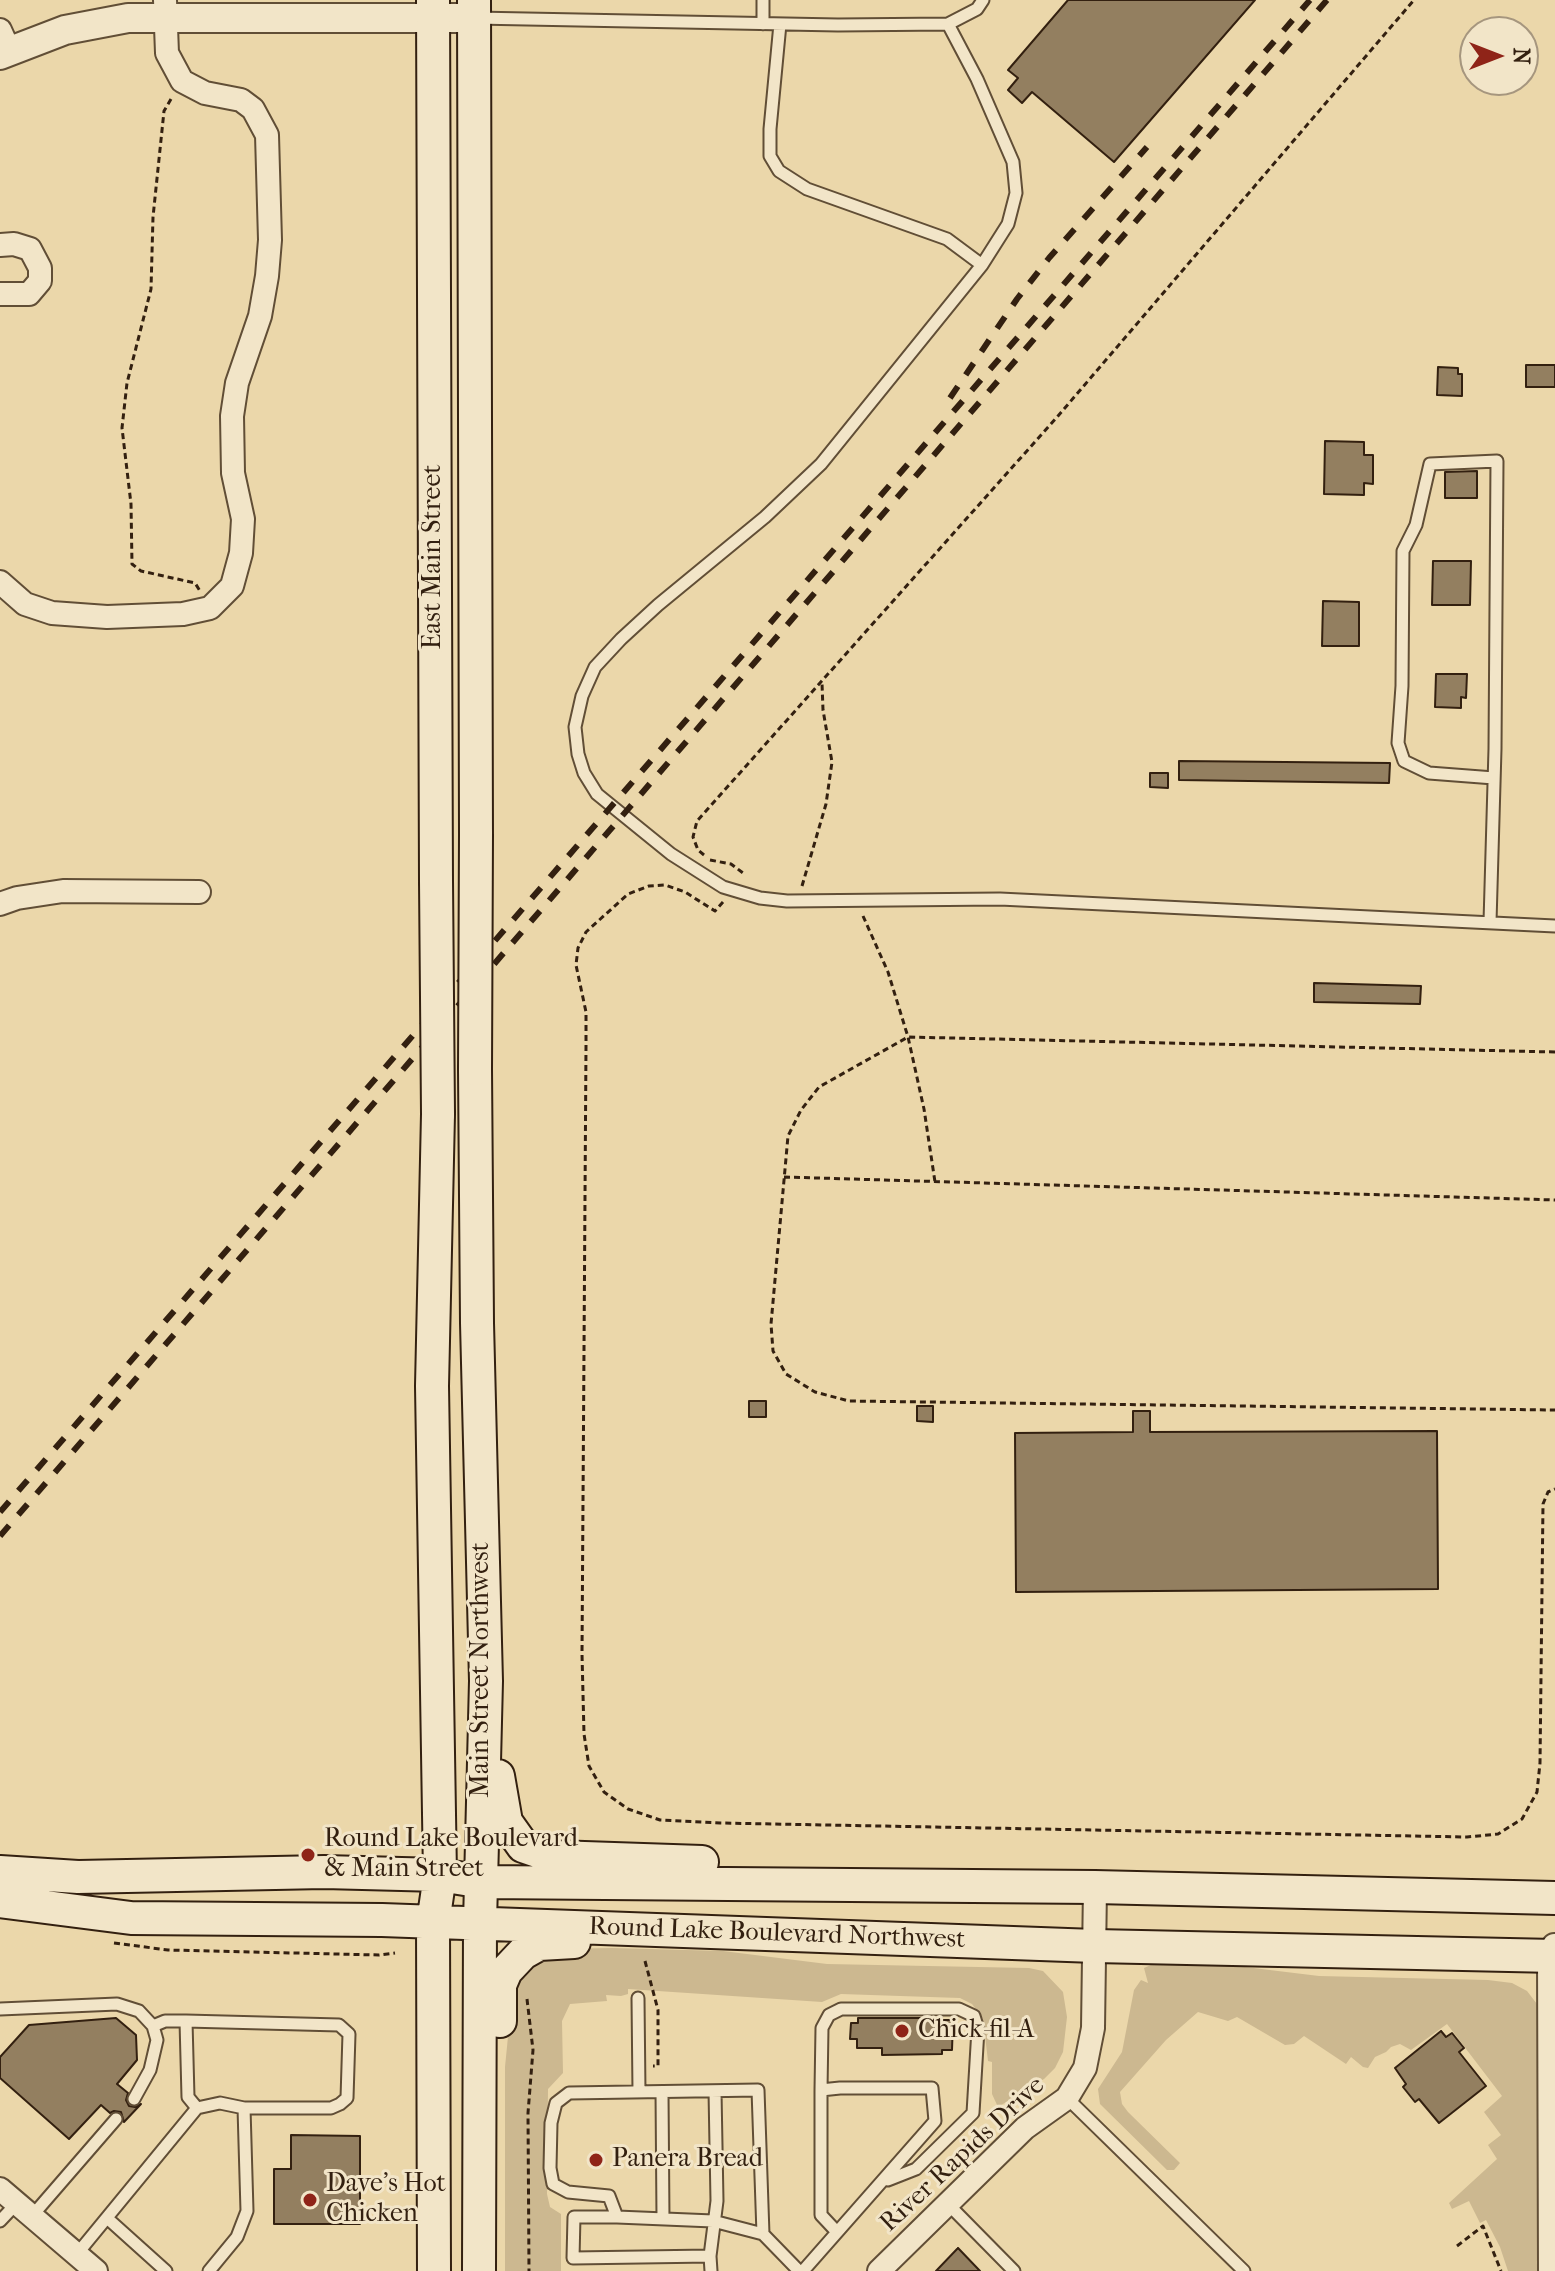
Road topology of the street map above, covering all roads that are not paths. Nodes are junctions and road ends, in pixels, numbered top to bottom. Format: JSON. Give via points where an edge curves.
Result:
{"nodes":[{"id":1,"x":763,"y":0,"type":"edge"},
{"id":2,"x":983,"y":0,"type":"edge"},
{"id":3,"x":165,"y":8,"type":"edge"},
{"id":4,"x":433,"y":9,"type":"edge"},
{"id":5,"x":474,"y":9,"type":"edge"},
{"id":6,"x":763,"y":24,"type":"junction"},
{"id":7,"x":780,"y":24,"type":"junction"},
{"id":8,"x":948,"y":24,"type":"junction"},
{"id":9,"x":3,"y":45,"type":"edge"},
{"id":10,"x":0,"y":245,"type":"edge"},
{"id":11,"x":982,"y":265,"type":"junction"},
{"id":12,"x":0,"y":294,"type":"edge"},
{"id":13,"x":0,"y":582,"type":"edge"},
{"id":14,"x":1494,"y":778,"type":"junction"},
{"id":15,"x":199,"y":892,"type":"dead end"},
{"id":16,"x":0,"y":904,"type":"edge"},
{"id":17,"x":1490,"y":922,"type":"junction"},
{"id":18,"x":1555,"y":926,"type":"edge"},
{"id":19,"x":475,"y":1069,"type":"joint"},
{"id":20,"x":438,"y":1114,"type":"joint"},
{"id":21,"x":485,"y":1732,"type":"junction"},
{"id":22,"x":0,"y":1872,"type":"edge"},
{"id":23,"x":440,"y":1875,"type":"junction"},
{"id":24,"x":483,"y":1882,"type":"junction"},
{"id":25,"x":819,"y":1883,"type":"junction"},
{"id":26,"x":1095,"y":1887,"type":"junction"},
{"id":27,"x":1555,"y":1898,"type":"edge"},
{"id":28,"x":0,"y":1901,"type":"edge"},
{"id":29,"x":433,"y":1923,"type":"junction"},
{"id":30,"x":480,"y":1923,"type":"junction"},
{"id":31,"x":667,"y":1931,"type":"junction"},
{"id":32,"x":1095,"y":1946,"type":"junction"},
{"id":33,"x":1553,"y":1951,"type":"edge"},
{"id":34,"x":638,"y":1998,"type":"dead end"},
{"id":35,"x":0,"y":2009,"type":"edge"},
{"id":36,"x":186,"y":2021,"type":"junction"},
{"id":37,"x":153,"y":2026,"type":"junction"},
{"id":38,"x":821,"y":2090,"type":"junction"},
{"id":39,"x":715,"y":2091,"type":"junction"},
{"id":40,"x":639,"y":2092,"type":"junction"},
{"id":41,"x":662,"y":2092,"type":"junction"},
{"id":42,"x":1067,"y":2098,"type":"junction"},
{"id":43,"x":134,"y":2099,"type":"dead end"},
{"id":44,"x":197,"y":2108,"type":"junction"},
{"id":45,"x":244,"y":2108,"type":"junction"},
{"id":46,"x":116,"y":2119,"type":"dead end"},
{"id":47,"x":884,"y":2181,"type":"junction"},
{"id":48,"x":16,"y":2202,"type":"edge"},
{"id":49,"x":947,"y":2202,"type":"junction"},
{"id":50,"x":617,"y":2217,"type":"junction"},
{"id":51,"x":107,"y":2218,"type":"junction"},
{"id":52,"x":663,"y":2219,"type":"junction"},
{"id":53,"x":0,"y":2221,"type":"edge"},
{"id":54,"x":713,"y":2221,"type":"junction"},
{"id":55,"x":836,"y":2231,"type":"junction"},
{"id":56,"x":763,"y":2234,"type":"junction"},
{"id":57,"x":77,"y":2254,"type":"junction"},
{"id":58,"x":710,"y":2256,"type":"junction"},
{"id":59,"x":573,"y":2258,"type":"junction"},
{"id":60,"x":479,"y":2262,"type":"edge"},
{"id":61,"x":96,"y":2271,"type":"edge"},
{"id":62,"x":166,"y":2271,"type":"edge"},
{"id":63,"x":209,"y":2271,"type":"edge"},
{"id":64,"x":434,"y":2271,"type":"edge"},
{"id":65,"x":573,"y":2271,"type":"edge"},
{"id":66,"x":711,"y":2271,"type":"edge"},
{"id":67,"x":801,"y":2271,"type":"edge"},
{"id":68,"x":879,"y":2271,"type":"edge"},
{"id":69,"x":1014,"y":2271,"type":"edge"},
{"id":70,"x":1244,"y":2271,"type":"edge"},
{"id":71,"x":1550,"y":2271,"type":"edge"}],
"edges":[{"from":1,"to":6,"type":"lane"},
{"from":2,"to":8,"type":"lane","via":[[977,9]]},
{"from":3,"to":4,"type":"street"},
{"from":3,"to":9,"type":"street"},
{"from":3,"to":13,"type":"street","via":[[167,53],[182,81],[205,93],[241,100],[253,109],[267,135],[270,240],[264,299],[232,416],[233,473],[243,519],[232,586],[210,608],[107,617],[52,613],[25,604]]},
{"from":4,"to":5,"type":"street"},
{"from":4,"to":20,"type":"main road","name":"East Main Street","bridge":true},
{"from":5,"to":6,"type":"lane"},
{"from":5,"to":19,"type":"main road","name":"East Main Street","bridge":true},
{"from":6,"to":7,"type":"lane"},
{"from":7,"to":8,"type":"lane"},
{"from":7,"to":11,"type":"lane","via":[[770,129],[770,156],[779,171],[807,189],[947,239]]},
{"from":8,"to":11,"type":"lane","via":[[1013,162],[1016,193],[1008,224]]},
{"from":10,"to":12,"type":"street","via":[[30,249],[40,268],[40,281],[29,294]]},
{"from":11,"to":17,"type":"lane","via":[[821,464],[595,667],[575,727],[584,773],[597,794],[671,854],[723,887],[760,898],[1000,899]]},
{"from":14,"to":14,"type":"lane","via":[[1497,461],[1430,464],[1419,515],[1403,551],[1398,743],[1404,761],[1429,773]]},
{"from":14,"to":17,"type":"lane"},
{"from":15,"to":16,"type":"street","via":[[63,891]]},
{"from":17,"to":18,"type":"lane"},
{"from":19,"to":21,"type":"main road","name":"Main Street Northwest"},
{"from":20,"to":23,"type":"main road","name":"Main Street Northwest","via":[[432,1386]]},
{"from":21,"to":24,"type":"main road","name":"Main Street Northwest"},
{"from":21,"to":25,"type":"main road","via":[[495,1754],[506,1822],[523,1846],[555,1857],[769,1867]]},
{"from":22,"to":23,"type":"main road","name":"Round Lake Boulevard Northwest","via":[[78,1877]]},
{"from":23,"to":24,"type":"main road","name":"Round Lake Boulevard Northwest"},
{"from":23,"to":29,"type":"main road","name":"Main Street Northwest"},
{"from":24,"to":25,"type":"main road","name":"Round Lake Boulevard Northwest"},
{"from":24,"to":30,"type":"main road","name":"Main Street Northwest"},
{"from":25,"to":26,"type":"main road","name":"Round Lake Boulevard Northwest"},
{"from":26,"to":27,"type":"main road","name":"Round Lake Boulevard Northwest"},
{"from":26,"to":32,"type":"street","name":"River Rapids Drive"},
{"from":28,"to":29,"type":"main road","name":"Round Lake Boulevard Northwest","via":[[131,1918]]},
{"from":29,"to":30,"type":"main road","name":"Round Lake Boulevard Northwest"},
{"from":29,"to":64,"type":"main road","name":"Main Street Northwest"},
{"from":30,"to":31,"type":"main road","name":"Round Lake Boulevard Northwest"},
{"from":30,"to":60,"type":"main road","name":"Main Street Northwest"},
{"from":31,"to":32,"type":"main road","name":"Round Lake Boulevard Northwest"},
{"from":31,"to":60,"type":"main road","via":[[636,1940],[539,1944],[506,1971],[500,1985],[498,2199]]},
{"from":32,"to":33,"type":"main road","name":"Round Lake Boulevard Northwest"},
{"from":32,"to":42,"type":"street","name":"River Rapids Drive","via":[[1093,2028],[1085,2068]]},
{"from":33,"to":71,"type":"street"},
{"from":34,"to":40,"type":"lane"},
{"from":35,"to":37,"type":"lane","via":[[123,2004]]},
{"from":36,"to":37,"type":"lane"},
{"from":36,"to":44,"type":"lane","via":[[188,2097]]},
{"from":36,"to":45,"type":"lane","via":[[339,2025],[349,2034],[347,2098],[340,2104]]},
{"from":37,"to":43,"type":"lane","via":[[154,2057]]},
{"from":38,"to":47,"type":"lane","via":[[932,2088],[935,2121]]},
{"from":38,"to":47,"type":"lane","via":[[822,2028],[829,2015],[841,2009],[959,2009],[974,2016],[978,2029],[973,2113],[916,2169]]},
{"from":38,"to":55,"type":"lane","via":[[821,2215]]},
{"from":39,"to":41,"type":"lane"},
{"from":39,"to":54,"type":"lane"},
{"from":39,"to":56,"type":"lane","via":[[758,2090]]},
{"from":40,"to":41,"type":"lane"},
{"from":40,"to":50,"type":"lane","via":[[569,2093],[556,2103],[551,2123],[553,2184],[568,2192],[609,2196]]},
{"from":41,"to":52,"type":"lane"},
{"from":42,"to":49,"type":"street","name":"River Rapids Drive","via":[[1025,2128]]},
{"from":42,"to":70,"type":"lane"},
{"from":44,"to":45,"type":"lane","via":[[220,2103]]},
{"from":44,"to":51,"type":"lane"},
{"from":45,"to":63,"type":"lane","via":[[247,2211],[237,2237]]},
{"from":46,"to":48,"type":"lane"},
{"from":47,"to":55,"type":"lane"},
{"from":48,"to":53,"type":"lane"},
{"from":48,"to":57,"type":"street"},
{"from":49,"to":68,"type":"street","name":"River Rapids Drive"},
{"from":49,"to":69,"type":"lane"},
{"from":50,"to":52,"type":"lane"},
{"from":50,"to":59,"type":"lane","via":[[574,2217]]},
{"from":51,"to":57,"type":"lane"},
{"from":51,"to":62,"type":"lane"},
{"from":52,"to":54,"type":"lane"},
{"from":54,"to":56,"type":"lane"},
{"from":54,"to":58,"type":"lane"},
{"from":55,"to":67,"type":"lane"},
{"from":56,"to":67,"type":"lane"},
{"from":57,"to":61,"type":"street"},
{"from":58,"to":59,"type":"lane"},
{"from":58,"to":66,"type":"lane"},
{"from":59,"to":65,"type":"lane"}]}
